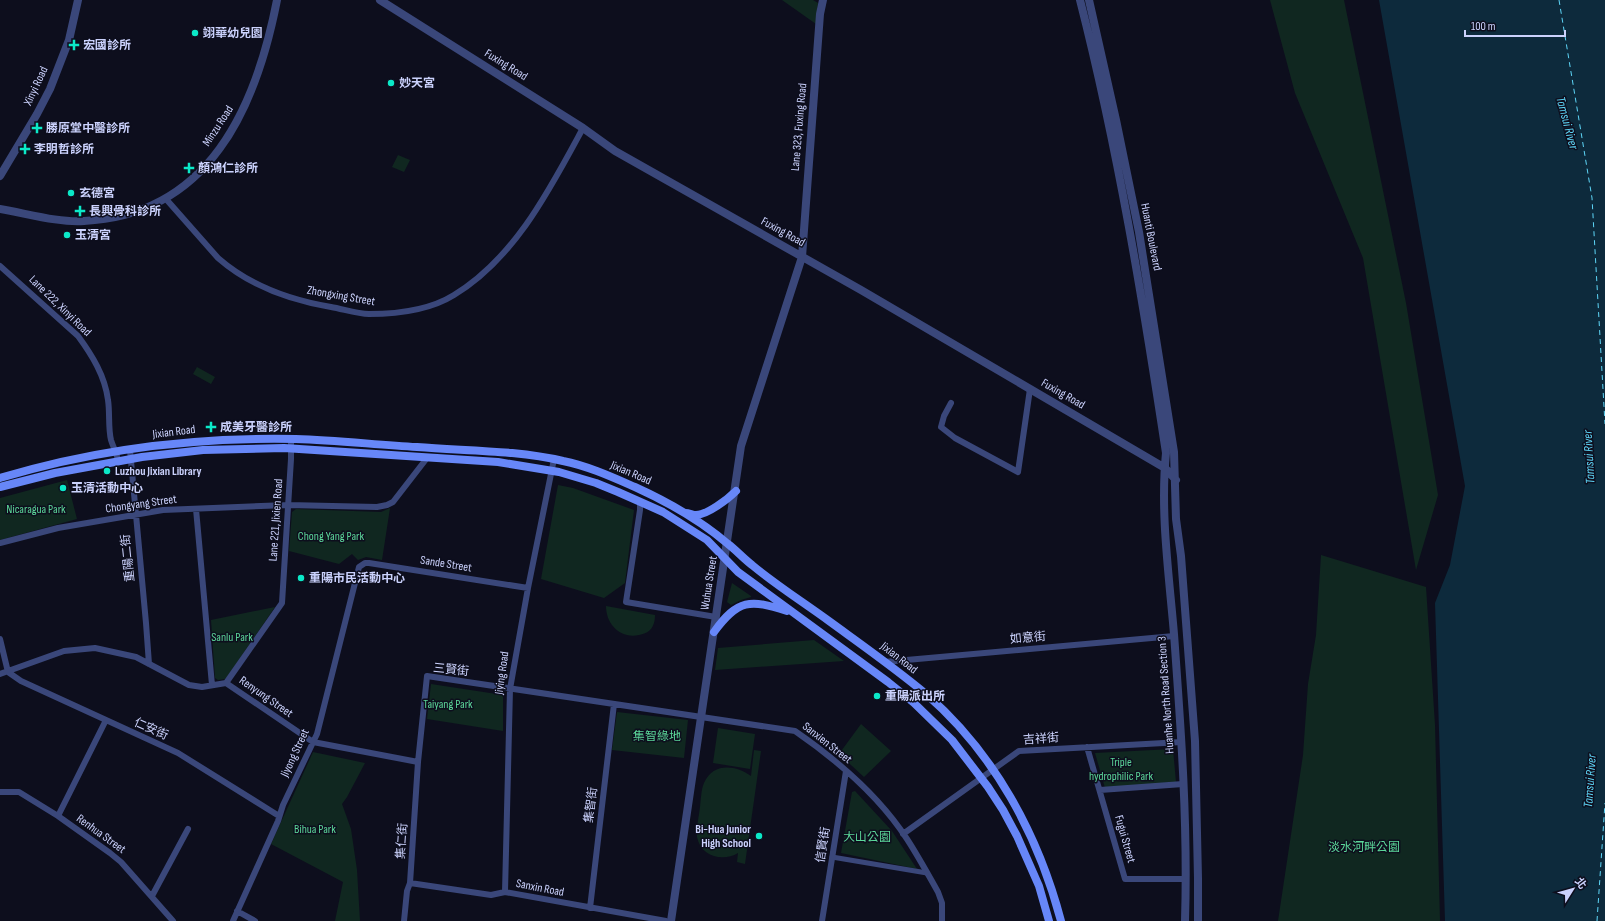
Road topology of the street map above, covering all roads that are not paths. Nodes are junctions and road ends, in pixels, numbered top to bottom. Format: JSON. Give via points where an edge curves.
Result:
{"nodes":[{"id":1,"x":78,"y":0,"type":"edge"},
{"id":2,"x":276,"y":0,"type":"edge"},
{"id":3,"x":380,"y":0,"type":"edge"},
{"id":4,"x":822,"y":0,"type":"edge"},
{"id":5,"x":1080,"y":0,"type":"edge"},
{"id":6,"x":1089,"y":0,"type":"edge"},
{"id":7,"x":1095,"y":42,"type":"junction"},
{"id":8,"x":1112,"y":121,"type":"junction"},
{"id":9,"x":583,"y":128,"type":"junction"},
{"id":10,"x":0,"y":176,"type":"edge"},
{"id":11,"x":166,"y":199,"type":"junction"},
{"id":12,"x":0,"y":209,"type":"edge"},
{"id":13,"x":802,"y":257,"type":"junction"},
{"id":14,"x":0,"y":266,"type":"edge"},
{"id":15,"x":1030,"y":389,"type":"junction"},
{"id":16,"x":951,"y":403,"type":"dead end"},
{"id":17,"x":291,"y":440,"type":"junction"},
{"id":18,"x":291,"y":448,"type":"junction"},
{"id":19,"x":130,"y":450,"type":"junction"},
{"id":20,"x":116,"y":452,"type":"junction"},
{"id":21,"x":427,"y":458,"type":"junction"},
{"id":22,"x":131,"y":459,"type":"junction"},
{"id":23,"x":554,"y":460,"type":"junction"},
{"id":24,"x":118,"y":461,"type":"junction"},
{"id":25,"x":1165,"y":468,"type":"junction"},
{"id":26,"x":551,"y":471,"type":"junction"},
{"id":27,"x":0,"y":478,"type":"edge"},
{"id":28,"x":1176,"y":480,"type":"junction"},
{"id":29,"x":0,"y":487,"type":"edge"},
{"id":30,"x":736,"y":490,"type":"junction"},
{"id":31,"x":640,"y":502,"type":"junction"},
{"id":32,"x":288,"y":505,"type":"junction"},
{"id":33,"x":196,"y":509,"type":"junction"},
{"id":34,"x":682,"y":511,"type":"junction"},
{"id":35,"x":135,"y":515,"type":"junction"},
{"id":36,"x":0,"y":543,"type":"edge"},
{"id":37,"x":727,"y":543,"type":"junction"},
{"id":38,"x":725,"y":560,"type":"junction"},
{"id":39,"x":362,"y":564,"type":"joint"},
{"id":40,"x":528,"y":588,"type":"junction"},
{"id":41,"x":1184,"y":596,"type":"junction"},
{"id":42,"x":1171,"y":597,"type":"junction"},
{"id":43,"x":794,"y":613,"type":"junction"},
{"id":44,"x":716,"y":617,"type":"junction"},
{"id":45,"x":714,"y":632,"type":"junction"},
{"id":46,"x":1174,"y":636,"type":"junction"},
{"id":47,"x":0,"y":640,"type":"edge"},
{"id":48,"x":884,"y":662,"type":"junction"},
{"id":49,"x":149,"y":664,"type":"junction"},
{"id":50,"x":8,"y":672,"type":"junction"},
{"id":51,"x":0,"y":674,"type":"edge"},
{"id":52,"x":226,"y":683,"type":"junction"},
{"id":53,"x":212,"y":685,"type":"junction"},
{"id":54,"x":510,"y":689,"type":"junction"},
{"id":55,"x":614,"y":704,"type":"junction"},
{"id":56,"x":701,"y":718,"type":"junction"},
{"id":57,"x":106,"y":720,"type":"junction"},
{"id":58,"x":313,"y":742,"type":"junction"},
{"id":59,"x":1182,"y":742,"type":"junction"},
{"id":60,"x":1087,"y":747,"type":"junction"},
{"id":61,"x":418,"y":762,"type":"junction"},
{"id":62,"x":993,"y":769,"type":"junction"},
{"id":63,"x":846,"y":772,"type":"junction"},
{"id":64,"x":981,"y":778,"type":"junction"},
{"id":65,"x":1183,"y":784,"type":"junction"},
{"id":66,"x":1100,"y":790,"type":"junction"},
{"id":67,"x":0,"y":792,"type":"edge"},
{"id":68,"x":58,"y":816,"type":"junction"},
{"id":69,"x":279,"y":816,"type":"junction"},
{"id":70,"x":188,"y":829,"type":"dead end"},
{"id":71,"x":903,"y":834,"type":"junction"},
{"id":72,"x":832,"y":857,"type":"junction"},
{"id":73,"x":927,"y":873,"type":"junction"},
{"id":74,"x":1186,"y":879,"type":"junction"},
{"id":75,"x":410,"y":883,"type":"junction"},
{"id":76,"x":505,"y":892,"type":"junction"},
{"id":77,"x":152,"y":896,"type":"junction"},
{"id":78,"x":590,"y":908,"type":"junction"},
{"id":79,"x":237,"y":911,"type":"junction"},
{"id":80,"x":1048,"y":920,"type":"edge"},
{"id":81,"x":173,"y":921,"type":"edge"},
{"id":82,"x":232,"y":921,"type":"edge"},
{"id":83,"x":255,"y":921,"type":"edge"},
{"id":84,"x":404,"y":921,"type":"edge"},
{"id":85,"x":666,"y":921,"type":"edge"},
{"id":86,"x":671,"y":921,"type":"edge"},
{"id":87,"x":822,"y":921,"type":"edge"},
{"id":88,"x":942,"y":921,"type":"edge"},
{"id":89,"x":1061,"y":921,"type":"edge"},
{"id":90,"x":1185,"y":921,"type":"edge"},
{"id":91,"x":1198,"y":921,"type":"edge"}],
"edges":[{"from":1,"to":10,"type":"street","name":"Xinyi Road","via":[[69,40],[50,89]]},
{"from":2,"to":11,"type":"street","name":"Minzu Road","via":[[263,59],[242,113],[211,160]]},
{"from":3,"to":9,"type":"street","name":"Fuxing Road"},
{"from":4,"to":13,"type":"street","name":"Lane 323, Fuxing Road"},
{"from":5,"to":7,"type":"street","name":"Huanti Boulevard"},
{"from":6,"to":7,"type":"street","name":"Huanti Boulevard"},
{"from":7,"to":8,"type":"street","name":"Huanti Boulevard"},
{"from":8,"to":25,"type":"street","name":"Huanti Boulevard","via":[[1166,453]]},
{"from":8,"to":28,"type":"street","name":"Huanti Boulevard","via":[[1139,232],[1174,452]]},
{"from":9,"to":11,"type":"street","name":"Zhongxing Street","via":[[550,188],[520,232],[490,266],[454,295],[430,306],[395,313],[367,314],[324,306],[284,297],[252,282],[218,258]]},
{"from":9,"to":13,"type":"street","name":"Fuxing Road","via":[[615,151]]},
{"from":11,"to":12,"type":"street","name":"Minzu Road","via":[[133,213],[82,222]]},
{"from":13,"to":15,"type":"street","name":"Fuxing Road"},
{"from":13,"to":30,"type":"street","name":"Wuhua Street","via":[[741,446]]},
{"from":14,"to":20,"type":"street","name":"Lane 222, Xinyi Road","via":[[78,336],[100,369],[108,398],[111,440]]},
{"from":15,"to":16,"type":"street","via":[[1018,472],[955,438],[941,427]]},
{"from":15,"to":25,"type":"street","name":"Fuxing Road"},
{"from":17,"to":18,"type":"street","name":"Lane 221, Jixien Road"},
{"from":17,"to":19,"type":"main road","name":"Jixian Road","via":[[206,440]]},
{"from":17,"to":23,"type":"main road","name":"Jixian Road","via":[[494,452]]},
{"from":18,"to":21,"type":"main road","name":"Jixian Road"},
{"from":18,"to":22,"type":"main road","name":"Jixian Road","via":[[203,450]]},
{"from":18,"to":32,"type":"street","name":"Lane 221, Jixien Road"},
{"from":19,"to":20,"type":"main road","name":"Jixian Road"},
{"from":19,"to":22,"type":"street","name":"重陽二街"},
{"from":20,"to":24,"type":"street","name":"Lane 222, Xinyi Road"},
{"from":20,"to":27,"type":"main road","name":"Jixian Road","via":[[35,467]]},
{"from":21,"to":26,"type":"main road","name":"Jixian Road","via":[[498,462]]},
{"from":21,"to":32,"type":"street","name":"Chongyang Street","via":[[393,502],[387,505]]},
{"from":22,"to":24,"type":"main road","name":"Jixian Road"},
{"from":22,"to":35,"type":"street","name":"重陽二街"},
{"from":23,"to":26,"type":"street","name":"Jiying Road"},
{"from":23,"to":34,"type":"main road","name":"Jixian Road","via":[[602,473]]},
{"from":24,"to":29,"type":"main road","name":"Jixian Road","via":[[30,478]]},
{"from":25,"to":28,"type":"street","name":"Fuxing Road"},
{"from":25,"to":42,"type":"street","name":"Huanhe North Road Section 3","via":[[1165,519]]},
{"from":26,"to":31,"type":"main road","name":"Jixian Road","via":[[596,483]]},
{"from":26,"to":40,"type":"street","name":"Jiying Road"},
{"from":28,"to":41,"type":"street","name":"Huanhe North Road Section 3","via":[[1176,519]]},
{"from":30,"to":34,"type":"main road","via":[[728,499],[704,512],[696,515]]},
{"from":30,"to":37,"type":"street","name":"Wuhua Street"},
{"from":31,"to":38,"type":"main road","name":"Jixian Road","via":[[663,512],[707,540]]},
{"from":31,"to":44,"type":"street","via":[[626,602]]},
{"from":32,"to":33,"type":"street","name":"Chongyang Street"},
{"from":32,"to":52,"type":"street","name":"Lane 221, Jixien Road","via":[[282,603]]},
{"from":33,"to":35,"type":"street","name":"Chongyang Street","via":[[163,510]]},
{"from":33,"to":53,"type":"street"},
{"from":34,"to":37,"type":"main road","name":"Jixian Road"},
{"from":35,"to":36,"type":"street","name":"Chongyang Street","via":[[58,528]]},
{"from":35,"to":49,"type":"street","name":"重陽二街"},
{"from":37,"to":38,"type":"street","name":"Wuhua Street"},
{"from":37,"to":48,"type":"main road","name":"Jixian Road","via":[[752,565]]},
{"from":38,"to":43,"type":"main road","name":"Jixian Road"},
{"from":38,"to":44,"type":"street","name":"Wuhua Street"},
{"from":39,"to":40,"type":"street","name":"Sande Street"},
{"from":39,"to":58,"type":"street","name":"Jiyong Street","via":[[356,571],[318,734]]},
{"from":40,"to":54,"type":"street","name":"Jiying Road"},
{"from":41,"to":42,"type":"street"},
{"from":41,"to":91,"type":"street","name":"Huanhe North Road Section 3","via":[[1195,741]]},
{"from":42,"to":46,"type":"street","name":"Huanhe North Road Section 3"},
{"from":43,"to":45,"type":"main road","via":[[760,603],[748,603],[724,618]]},
{"from":43,"to":64,"type":"main road","name":"Jixian Road","via":[[914,703],[952,740]]},
{"from":44,"to":45,"type":"street","name":"Wuhua Street"},
{"from":45,"to":56,"type":"street","name":"Wuhua Street"},
{"from":46,"to":48,"type":"street","name":"如意街"},
{"from":46,"to":59,"type":"street","name":"Huanhe North Road Section 3"},
{"from":47,"to":50,"type":"street"},
{"from":48,"to":62,"type":"main road","name":"Jixian Road","via":[[928,696],[964,733]]},
{"from":49,"to":50,"type":"street","via":[[136,657],[95,648],[64,651]]},
{"from":49,"to":53,"type":"street","via":[[190,686]]},
{"from":50,"to":51,"type":"street"},
{"from":50,"to":57,"type":"street","name":"仁安街","via":[[21,681]]},
{"from":52,"to":53,"type":"street"},
{"from":52,"to":58,"type":"street","name":"Renyung Street"},
{"from":54,"to":55,"type":"street","name":"三賢街"},
{"from":54,"to":61,"type":"street","name":"三賢街","via":[[427,676]]},
{"from":54,"to":76,"type":"street","name":"Jiying Road"},
{"from":55,"to":56,"type":"street","name":"Sanxien Street"},
{"from":55,"to":78,"type":"street","name":"集智街"},
{"from":56,"to":63,"type":"street","name":"Sanxien Street","via":[[795,731]]},
{"from":56,"to":86,"type":"street","name":"Wuhua Street"},
{"from":57,"to":68,"type":"street"},
{"from":57,"to":69,"type":"street","name":"仁安街","via":[[178,753]]},
{"from":58,"to":61,"type":"street"},
{"from":58,"to":69,"type":"street","name":"Jiyong Street"},
{"from":59,"to":60,"type":"street","name":"吉祥街"},
{"from":59,"to":65,"type":"street","name":"Huanhe North Road Section 3"},
{"from":60,"to":62,"type":"street","name":"吉祥街","via":[[1019,751]]},
{"from":60,"to":66,"type":"street","name":"Fugui Street"},
{"from":61,"to":75,"type":"street","name":"集仁街"},
{"from":62,"to":64,"type":"street","name":"吉祥街"},
{"from":62,"to":89,"type":"main road","name":"Jixian Road","via":[[1020,812],[1040,856]]},
{"from":63,"to":71,"type":"street","name":"Sanxien Street","via":[[869,793]]},
{"from":63,"to":72,"type":"street","name":"信賢街"},
{"from":64,"to":71,"type":"street","name":"吉祥街"},
{"from":64,"to":80,"type":"main road","name":"Jixian Road","via":[[1017,836],[1036,880]]},
{"from":65,"to":66,"type":"street"},
{"from":65,"to":74,"type":"street","name":"Huanhe North Road Section 3"},
{"from":66,"to":74,"type":"street","name":"Fugui Street","via":[[1125,879]]},
{"from":67,"to":68,"type":"street","name":"Renhua Street","via":[[19,792]]},
{"from":68,"to":77,"type":"street","name":"Renhua Street","via":[[121,862]]},
{"from":69,"to":79,"type":"street","name":"Jiyong Street"},
{"from":70,"to":77,"type":"street"},
{"from":71,"to":73,"type":"street","name":"Sanxien Street"},
{"from":72,"to":73,"type":"street"},
{"from":72,"to":87,"type":"street","name":"信賢街"},
{"from":73,"to":88,"type":"street","name":"Sanxien Street","via":[[942,903]]},
{"from":74,"to":90,"type":"street","name":"Huanhe North Road Section 3"},
{"from":75,"to":76,"type":"street","name":"Sanxin Road","via":[[491,895]]},
{"from":75,"to":84,"type":"street","name":"集仁街","via":[[406,891]]},
{"from":76,"to":78,"type":"street","name":"Sanxin Road"},
{"from":77,"to":81,"type":"street","name":"Renhua Street"},
{"from":78,"to":85,"type":"street","name":"Sanxin Road"},
{"from":79,"to":82,"type":"street","name":"Jiyong Street"},
{"from":79,"to":83,"type":"street"}]}
